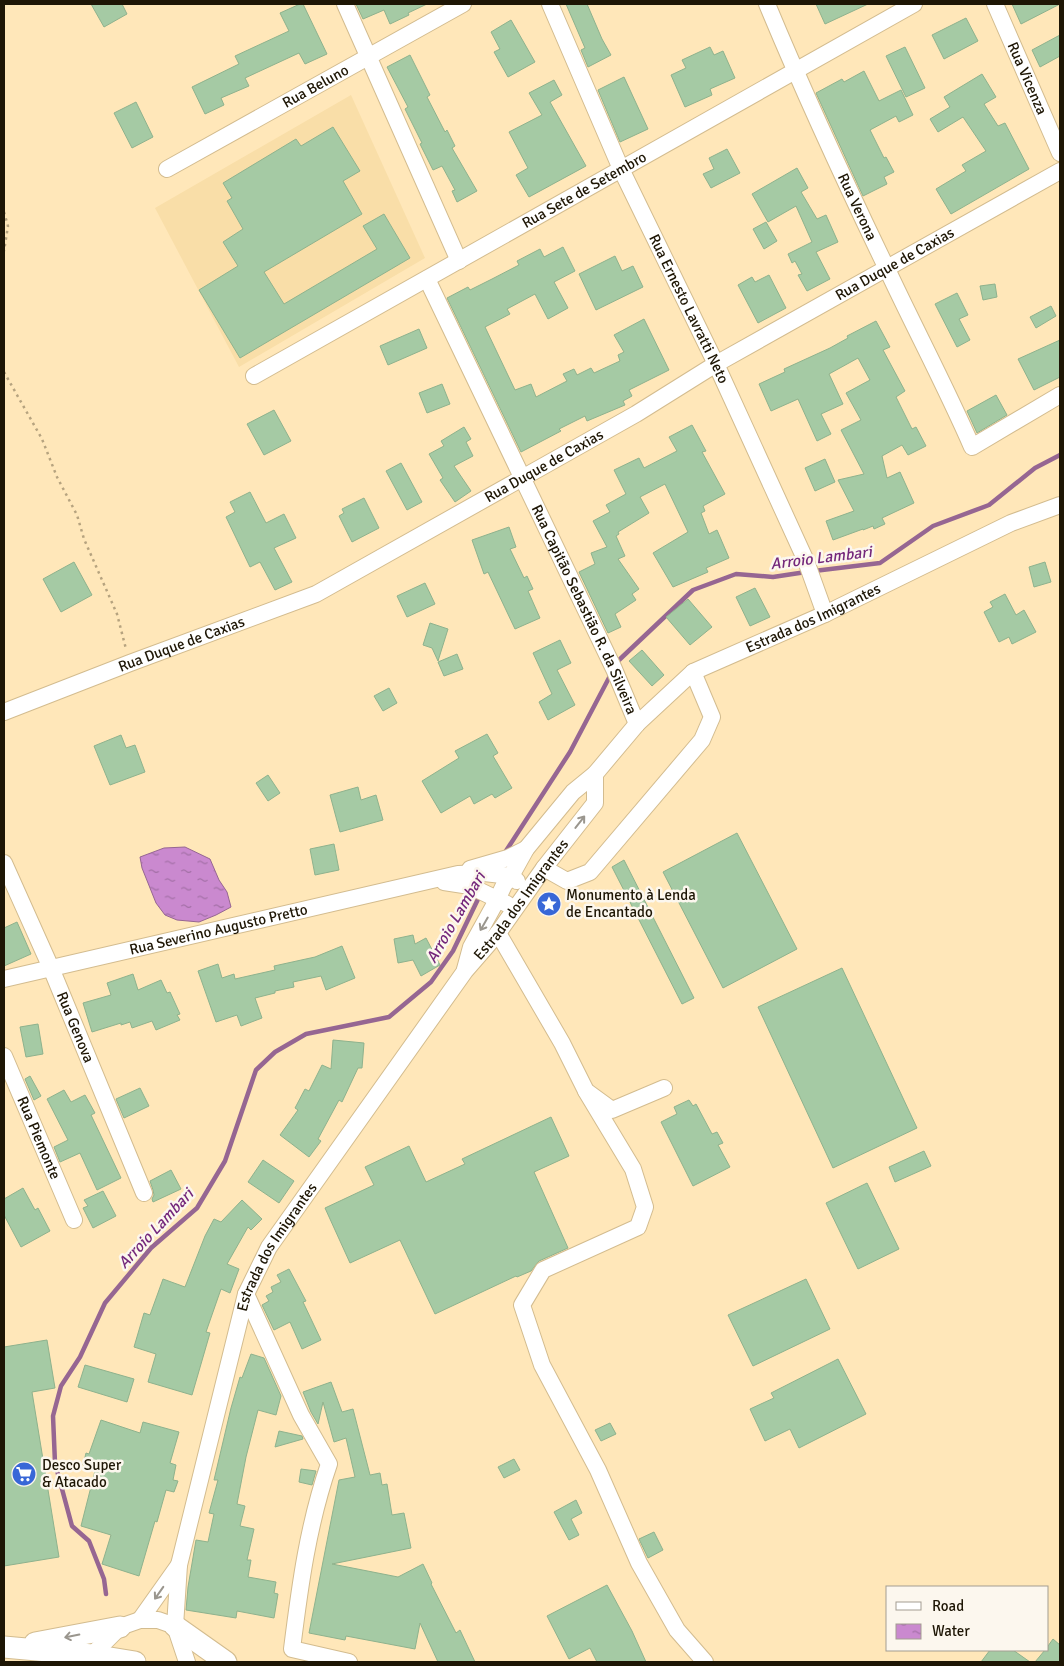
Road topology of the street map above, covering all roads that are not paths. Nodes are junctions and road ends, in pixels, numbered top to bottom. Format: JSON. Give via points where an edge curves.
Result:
{"nodes":[{"id":1,"x":345,"y":4,"type":"edge"},
{"id":2,"x":463,"y":4,"type":"edge"},
{"id":3,"x":550,"y":4,"type":"edge"},
{"id":4,"x":767,"y":4,"type":"edge"},
{"id":5,"x":914,"y":4,"type":"edge"},
{"id":6,"x":995,"y":4,"type":"edge"},
{"id":7,"x":368,"y":56,"type":"junction"},
{"id":8,"x":795,"y":71,"type":"junction"},
{"id":9,"x":1060,"y":153,"type":"edge"},
{"id":10,"x":167,"y":169,"type":"dead end"},
{"id":11,"x":621,"y":170,"type":"junction"},
{"id":12,"x":1060,"y":171,"type":"edge"},
{"id":13,"x":459,"y":261,"type":"junction"},
{"id":14,"x":887,"y":269,"type":"junction"},
{"id":15,"x":427,"y":279,"type":"junction"},
{"id":16,"x":716,"y":364,"type":"junction"},
{"id":17,"x":254,"y":376,"type":"dead end"},
{"id":18,"x":1060,"y":395,"type":"edge"},
{"id":19,"x":521,"y":478,"type":"junction"},
{"id":20,"x":1060,"y":504,"type":"edge"},
{"id":21,"x":825,"y":614,"type":"junction"},
{"id":22,"x":693,"y":672,"type":"junction"},
{"id":23,"x":4,"y":712,"type":"edge"},
{"id":24,"x":638,"y":724,"type":"junction"},
{"id":25,"x":595,"y":774,"type":"junction"},
{"id":26,"x":526,"y":849,"type":"junction"},
{"id":27,"x":4,"y":863,"type":"edge"},
{"id":28,"x":544,"y":868,"type":"junction"},
{"id":29,"x":483,"y":869,"type":"junction"},
{"id":30,"x":508,"y":876,"type":"junction"},
{"id":31,"x":432,"y":880,"type":"junction"},
{"id":32,"x":528,"y":889,"type":"junction"},
{"id":33,"x":495,"y":898,"type":"junction"},
{"id":34,"x":515,"y":908,"type":"junction"},
{"id":35,"x":498,"y":933,"type":"junction"},
{"id":36,"x":51,"y":968,"type":"junction"},
{"id":37,"x":465,"y":971,"type":"junction"},
{"id":38,"x":4,"y":979,"type":"edge"},
{"id":39,"x":4,"y":1056,"type":"edge"},
{"id":40,"x":664,"y":1088,"type":"dead end"},
{"id":41,"x":586,"y":1091,"type":"junction"},
{"id":42,"x":144,"y":1193,"type":"dead end"},
{"id":43,"x":74,"y":1220,"type":"dead end"},
{"id":44,"x":246,"y":1294,"type":"junction"},
{"id":45,"x":179,"y":1565,"type":"junction"},
{"id":46,"x":140,"y":1620,"type":"junction"},
{"id":47,"x":175,"y":1626,"type":"junction"},
{"id":48,"x":120,"y":1627,"type":"junction"},
{"id":49,"x":8,"y":1647,"type":"edge"},
{"id":50,"x":186,"y":1658,"type":"edge"},
{"id":51,"x":91,"y":1659,"type":"edge"},
{"id":52,"x":36,"y":1662,"type":"edge"},
{"id":53,"x":135,"y":1662,"type":"edge"},
{"id":54,"x":226,"y":1662,"type":"edge"},
{"id":55,"x":349,"y":1662,"type":"edge"},
{"id":56,"x":704,"y":1662,"type":"edge"}],
"edges":[{"from":1,"to":7,"type":"street"},
{"from":2,"to":7,"type":"street","name":"Rua Beluno"},
{"from":3,"to":11,"type":"street","name":"Rua Ernesto Lavratti Neto"},
{"from":4,"to":8,"type":"street","name":"Rua Verona"},
{"from":5,"to":8,"type":"street","name":"Rua Sete de Setembro"},
{"from":6,"to":9,"type":"street","name":"Rua Vicenza"},
{"from":7,"to":10,"type":"street","name":"Rua Beluno"},
{"from":7,"to":13,"type":"street"},
{"from":8,"to":11,"type":"street","name":"Rua Sete de Setembro"},
{"from":8,"to":14,"type":"street","name":"Rua Verona"},
{"from":11,"to":13,"type":"street","name":"Rua Sete de Setembro"},
{"from":11,"to":16,"type":"street","name":"Rua Ernesto Lavratti Neto"},
{"from":12,"to":14,"type":"street","name":"Rua Duque de Caxias"},
{"from":13,"to":15,"type":"street","name":"Rua Sete de Setembro"},
{"from":14,"to":16,"type":"street","name":"Rua Duque de Caxias"},
{"from":14,"to":18,"type":"street","name":"Rua Verona","via":[[972,447]]},
{"from":15,"to":17,"type":"street","name":"Rua Sete de Setembro"},
{"from":15,"to":19,"type":"street","name":"Rua Capitão Sebastião R. da Silveira"},
{"from":16,"to":19,"type":"street","name":"Rua Duque de Caxias","via":[[636,414]]},
{"from":16,"to":21,"type":"street","name":"Rua Ernesto Lavratti Neto","via":[[806,561]]},
{"from":19,"to":23,"type":"street","name":"Rua Duque de Caxias","via":[[316,594]]},
{"from":19,"to":24,"type":"street","name":"Rua Capitão Sebastião R. da Silveira"},
{"from":20,"to":21,"type":"street","name":"Estrada dos Imigrantes","via":[[1011,523]]},
{"from":21,"to":22,"type":"street","name":"Estrada dos Imigrantes"},
{"from":22,"to":24,"type":"street","name":"Estrada dos Imigrantes"},
{"from":22,"to":28,"type":"street","via":[[712,717],[702,740],[590,872],[567,881]]},
{"from":24,"to":25,"type":"street","name":"Estrada dos Imigrantes"},
{"from":25,"to":26,"type":"street","name":"Estrada dos Imigrantes","via":[[573,792]]},
{"from":28,"to":25,"type":"street","name":"Estrada dos Imigrantes","one_way":true,"via":[[595,803]]},
{"from":26,"to":29,"type":"street"},
{"from":26,"to":30,"type":"street","name":"Estrada dos Imigrantes"},
{"from":27,"to":36,"type":"street","name":"Rua Genova"},
{"from":28,"to":32,"type":"street","name":"Estrada dos Imigrantes"},
{"from":29,"to":30,"type":"street"},
{"from":29,"to":31,"type":"street","name":"Rua Severino Augusto Pretto"},
{"from":30,"to":32,"type":"street"},
{"from":30,"to":33,"type":"street","name":"Estrada dos Imigrantes"},
{"from":31,"to":33,"type":"street","name":"Rua Severino Augusto Pretto","via":[[470,886]]},
{"from":31,"to":36,"type":"street","name":"Rua Severino Augusto Pretto"},
{"from":32,"to":34,"type":"street","name":"Estrada dos Imigrantes"},
{"from":33,"to":34,"type":"street","name":"Rua Severino Augusto Pretto"},
{"from":33,"to":37,"type":"street","name":"Estrada dos Imigrantes","one_way":true,"via":[[471,947]]},
{"from":34,"to":35,"type":"street","name":"Estrada dos Imigrantes"},
{"from":35,"to":37,"type":"street","name":"Estrada dos Imigrantes"},
{"from":35,"to":41,"type":"street"},
{"from":36,"to":38,"type":"street","name":"Rua Severino Augusto Pretto"},
{"from":36,"to":42,"type":"street","name":"Rua Genova"},
{"from":37,"to":44,"type":"street","name":"Estrada dos Imigrantes","via":[[269,1247]]},
{"from":39,"to":43,"type":"street","name":"Rua Piemonte"},
{"from":40,"to":41,"type":"street","via":[[612,1110]]},
{"from":41,"to":56,"type":"street","via":[[633,1169],[645,1207],[638,1227],[543,1270],[522,1305],[542,1365],[598,1470],[639,1563],[677,1630]]},
{"from":44,"to":45,"type":"street","name":"Estrada dos Imigrantes"},
{"from":44,"to":55,"type":"street","via":[[301,1415],[329,1464],[308,1539],[292,1649]]},
{"from":45,"to":46,"type":"street","name":"Estrada dos Imigrantes","one_way":true},
{"from":45,"to":47,"type":"street","name":"Estrada dos Imigrantes"},
{"from":46,"to":47,"type":"street","via":[[158,1620]]},
{"from":46,"to":48,"type":"street"},
{"from":47,"to":50,"type":"street"},
{"from":47,"to":54,"type":"main road"},
{"from":48,"to":49,"type":"main road","one_way":true},
{"from":48,"to":51,"type":"street"},
{"from":49,"to":51,"type":"main road"},
{"from":49,"to":52,"type":"main road"},
{"from":51,"to":53,"type":"main road"}]}
